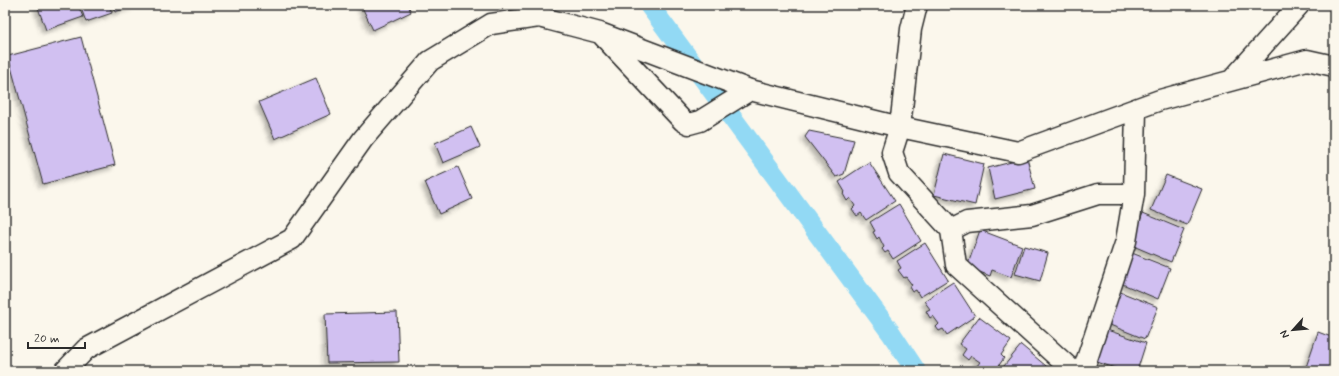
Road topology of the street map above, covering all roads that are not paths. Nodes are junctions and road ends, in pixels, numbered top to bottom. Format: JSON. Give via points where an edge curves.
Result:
{"nodes":[{"id":1,"x":917,"y":5,"type":"edge"},
{"id":2,"x":1299,"y":5,"type":"edge"},
{"id":3,"x":600,"y":33,"type":"junction"},
{"id":4,"x":1334,"y":66,"type":"edge"},
{"id":5,"x":1232,"y":80,"type":"junction"},
{"id":6,"x":750,"y":89,"type":"junction"},
{"id":7,"x":1136,"y":109,"type":"junction"},
{"id":8,"x":900,"y":127,"type":"junction"},
{"id":9,"x":1134,"y":194,"type":"junction"},
{"id":10,"x":951,"y":230,"type":"junction"},
{"id":11,"x":65,"y":371,"type":"edge"},
{"id":12,"x":1073,"y":371,"type":"edge"},
{"id":13,"x":1083,"y":371,"type":"edge"}],
"edges":[{"from":1,"to":8,"type":"street","via":[[911,29]]},
{"from":2,"to":5,"type":"street"},
{"from":3,"to":6,"type":"street"},
{"from":3,"to":6,"type":"street","via":[[683,121],[689,124],[700,121]]},
{"from":3,"to":11,"type":"street","via":[[539,17],[491,24],[430,61],[363,139],[292,239],[86,349]]},
{"from":4,"to":5,"type":"street","via":[[1307,60]]},
{"from":5,"to":7,"type":"street"},
{"from":6,"to":8,"type":"street"},
{"from":7,"to":8,"type":"street","via":[[1018,152]]},
{"from":7,"to":9,"type":"street"},
{"from":8,"to":10,"type":"street","via":[[892,152],[899,173]]},
{"from":9,"to":10,"type":"street","via":[[1098,194],[1032,216],[967,222]]},
{"from":9,"to":13,"type":"street","via":[[1126,242]]},
{"from":10,"to":12,"type":"street","via":[[956,265]]}]}
